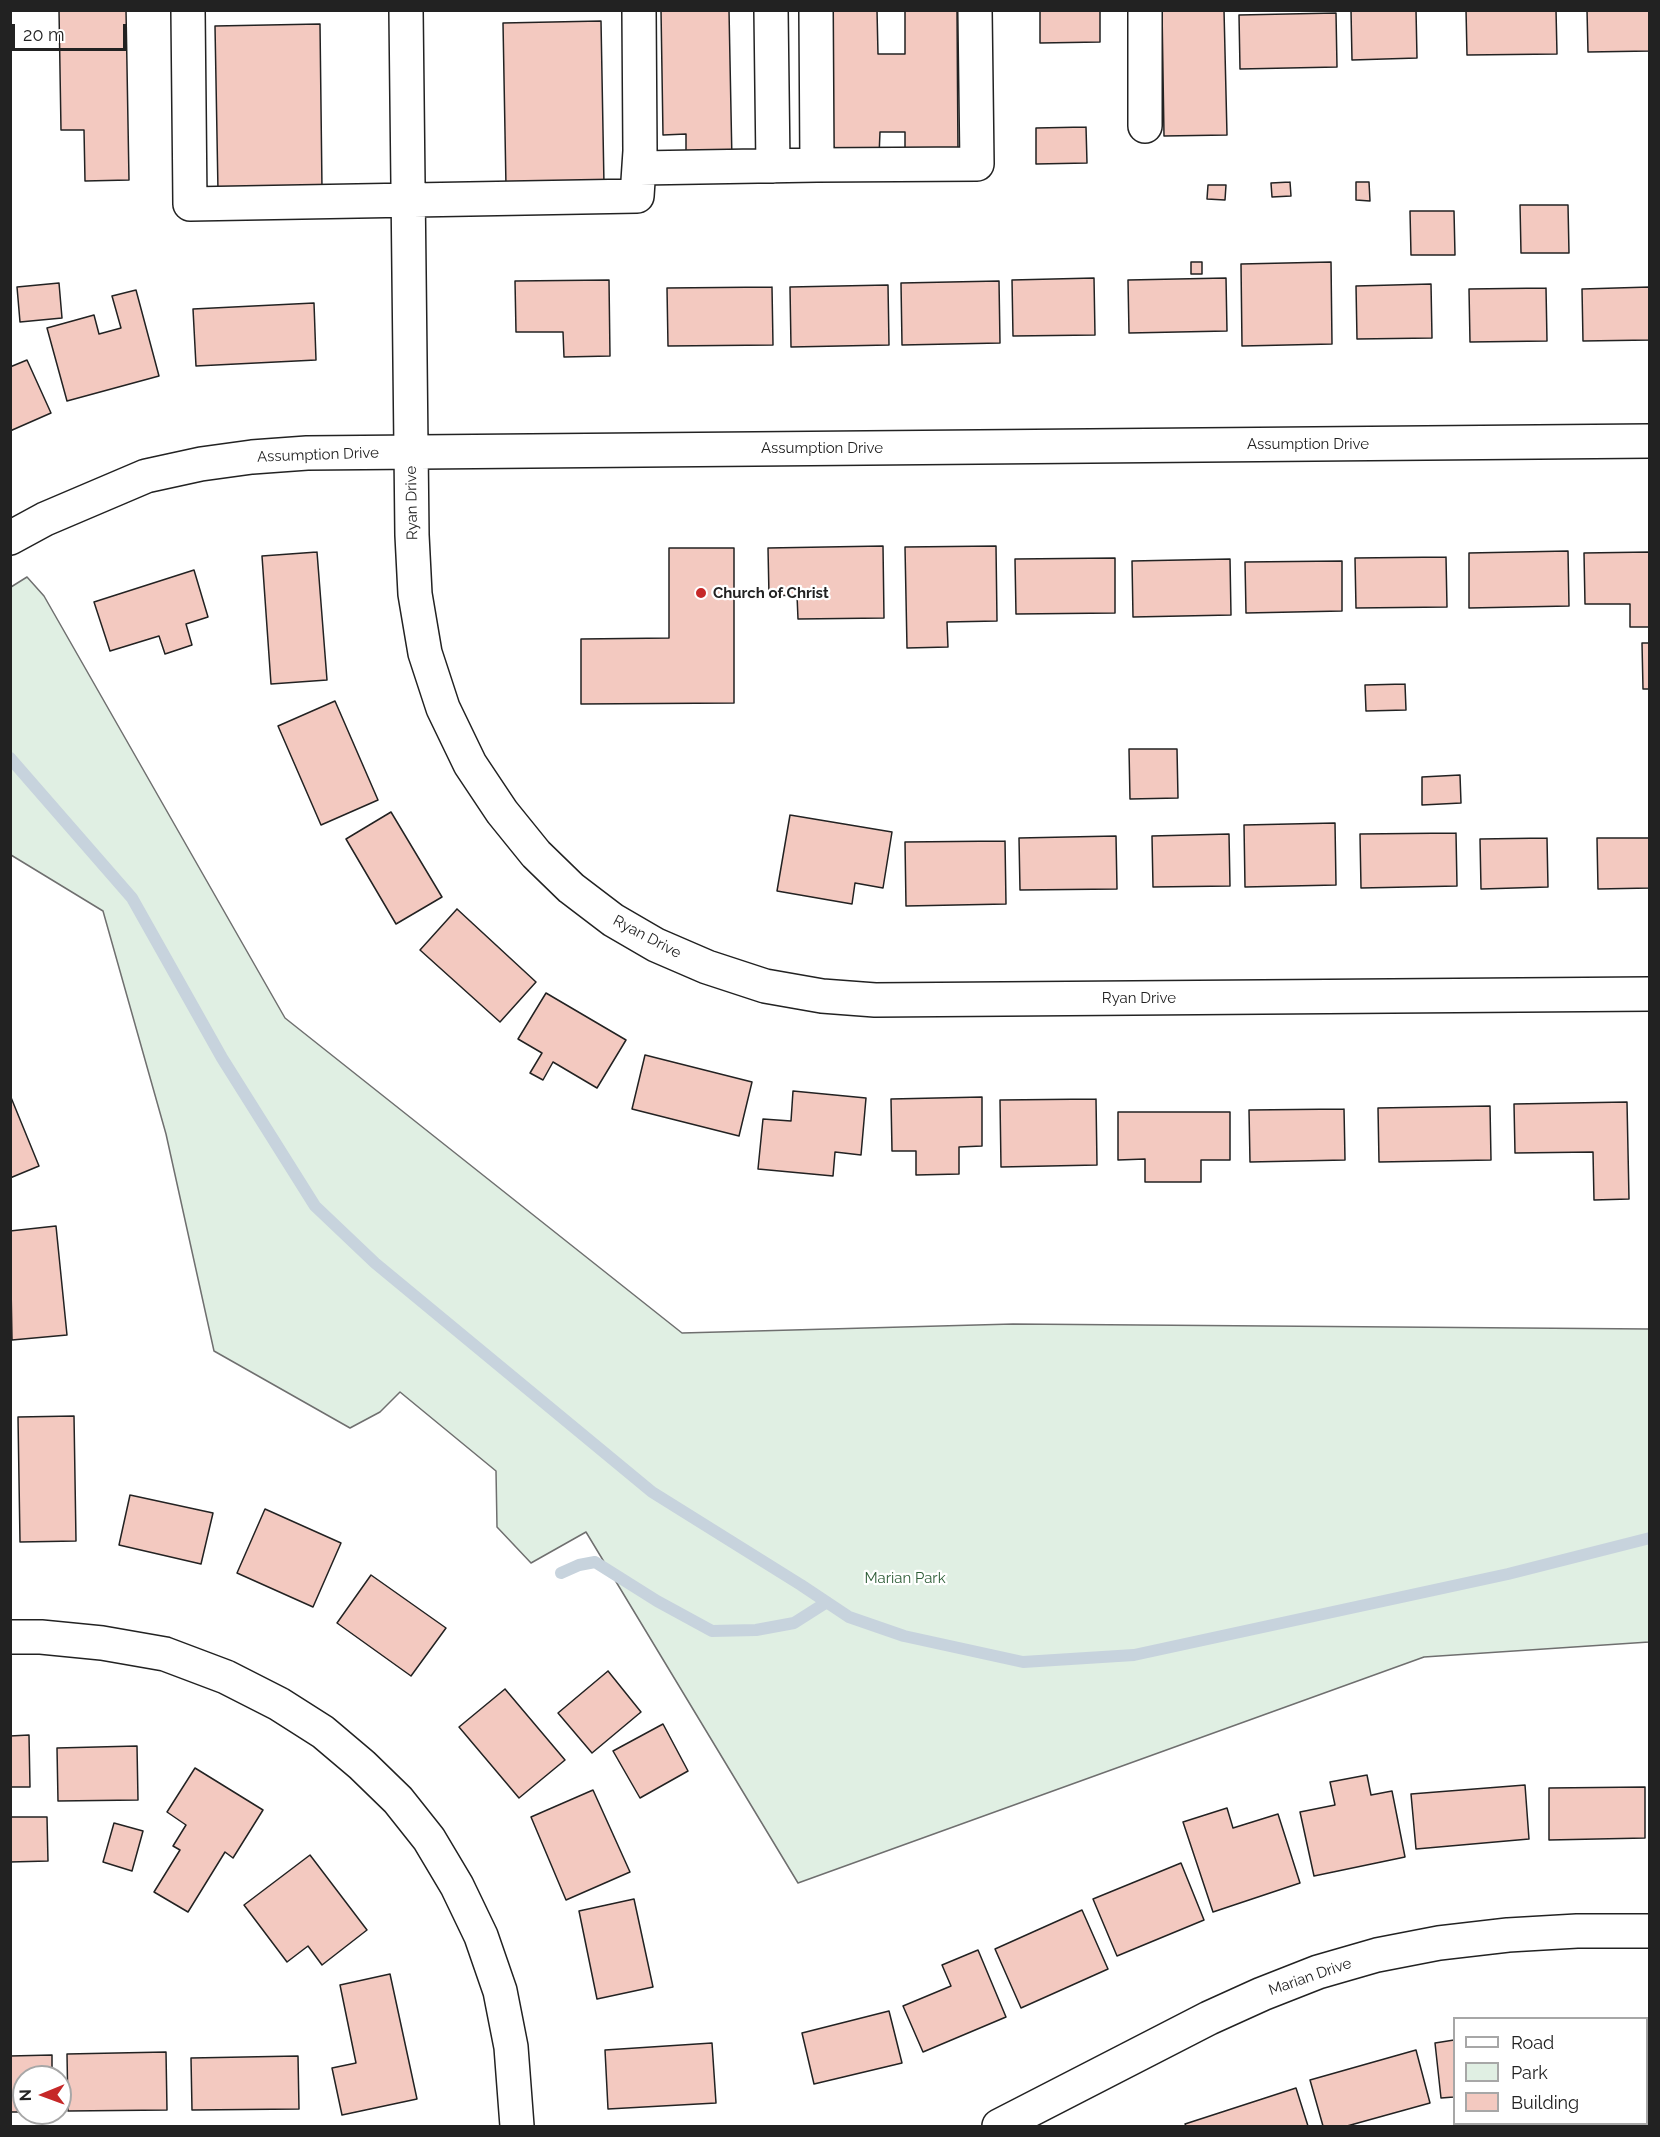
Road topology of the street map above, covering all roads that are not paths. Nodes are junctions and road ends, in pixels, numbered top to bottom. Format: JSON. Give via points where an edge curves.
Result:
{"nodes":[{"id":1,"x":188,"y":10,"type":"edge"},
{"id":2,"x":406,"y":10,"type":"edge"},
{"id":3,"x":639,"y":10,"type":"edge"},
{"id":4,"x":771,"y":10,"type":"edge"},
{"id":5,"x":816,"y":10,"type":"edge"},
{"id":6,"x":975,"y":10,"type":"edge"},
{"id":7,"x":1145,"y":10,"type":"edge"},
{"id":8,"x":1144,"y":126,"type":"dead end"},
{"id":9,"x":817,"y":165,"type":"junction"},
{"id":10,"x":773,"y":166,"type":"junction"},
{"id":11,"x":640,"y":168,"type":"junction"},
{"id":12,"x":408,"y":199,"type":"junction"},
{"id":13,"x":1650,"y":441,"type":"edge"},
{"id":14,"x":411,"y":451,"type":"junction"},
{"id":15,"x":10,"y":538,"type":"edge"},
{"id":16,"x":1650,"y":994,"type":"edge"},
{"id":17,"x":10,"y":1637,"type":"edge"},
{"id":18,"x":1650,"y":1931,"type":"edge"},
{"id":19,"x":517,"y":2127,"type":"edge"},
{"id":20,"x":999,"y":2127,"type":"edge"}],
"edges":[{"from":1,"to":12,"type":"street","via":[[190,204]]},
{"from":2,"to":12,"type":"street","name":"Ryan Drive"},
{"from":3,"to":11,"type":"street"},
{"from":4,"to":10,"type":"street"},
{"from":5,"to":9,"type":"street"},
{"from":6,"to":9,"type":"street","via":[[977,164]]},
{"from":7,"to":8,"type":"street"},
{"from":9,"to":10,"type":"street"},
{"from":10,"to":11,"type":"street"},
{"from":11,"to":12,"type":"street","via":[[637,196]]},
{"from":12,"to":14,"type":"street","name":"Ryan Drive"},
{"from":13,"to":14,"type":"street","name":"Assumption Drive"},
{"from":14,"to":15,"type":"street","name":"Assumption Drive","via":[[307,453],[201,464],[146,476]]},
{"from":14,"to":16,"type":"street","name":"Ryan Drive","via":[[415,594],[424,653],[443,708],[470,764],[536,854],[571,888],[613,920],[656,945],[765,986],[875,1000]]},
{"from":17,"to":19,"type":"street","via":[[102,1642],[165,1654],[226,1677],[279,1704],[323,1732],[362,1765],[398,1800],[429,1839],[481,1936],[500,1991],[511,2047]]},
{"from":18,"to":20,"type":"street","name":"Marian Drive","via":[[1508,1935],[1439,1942],[1357,1960],[1318,1972],[1209,2018]]}]}
